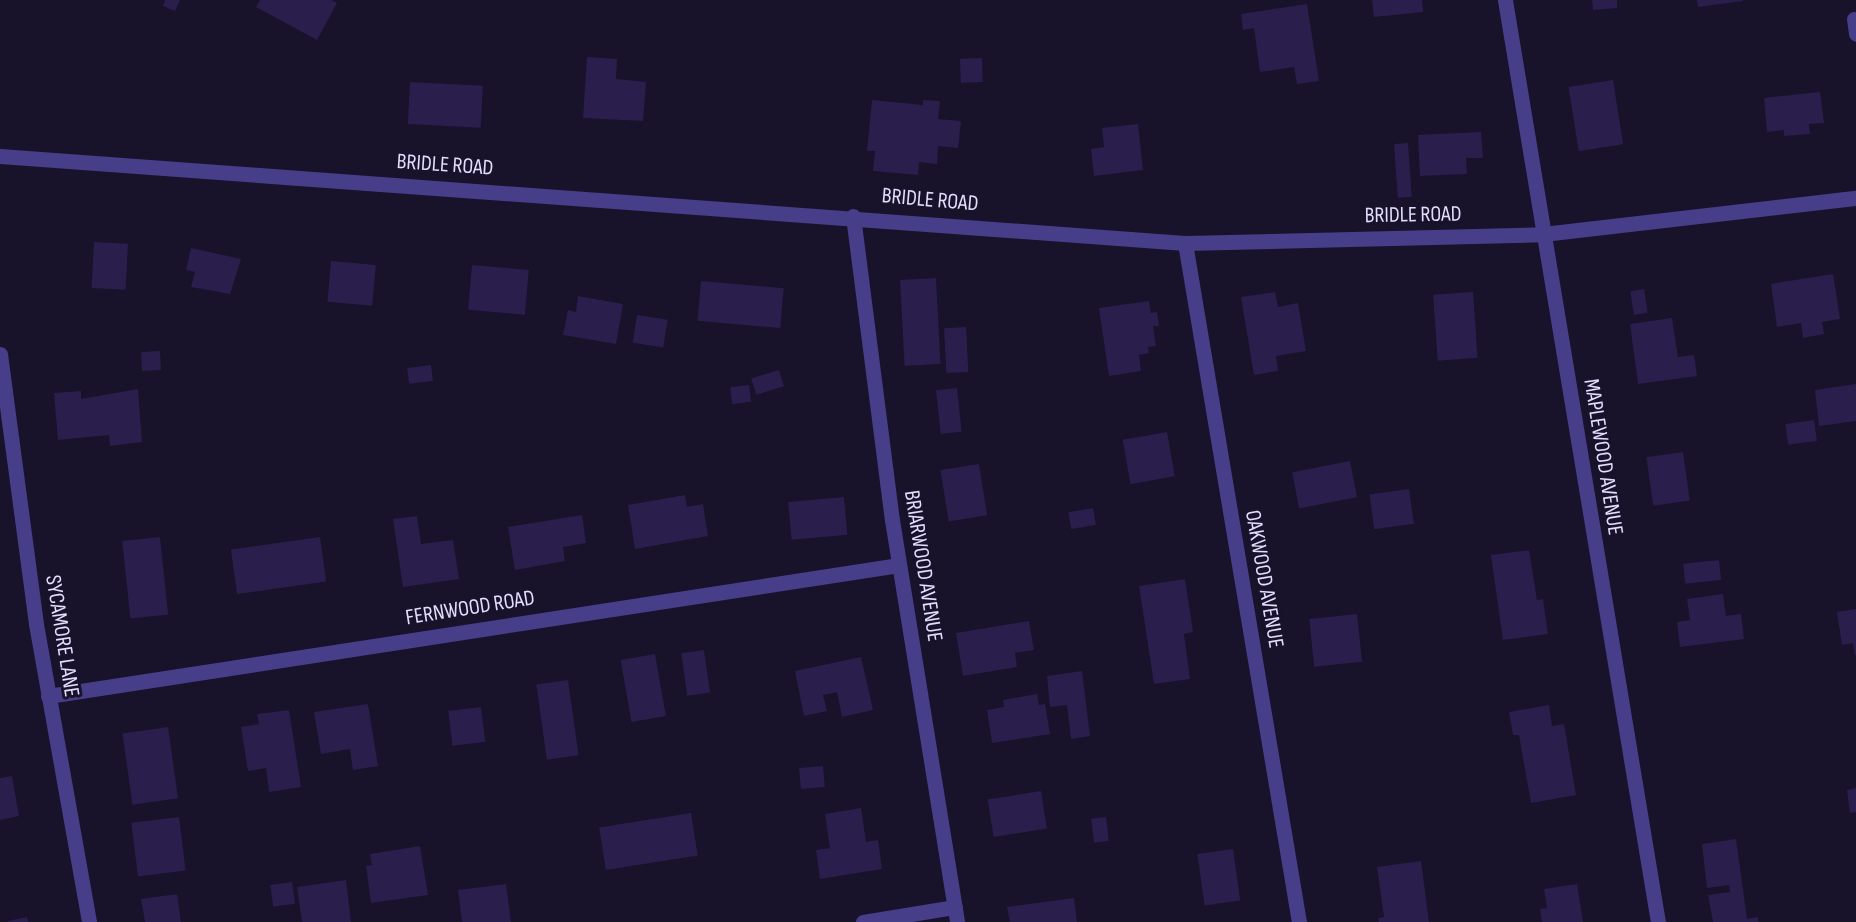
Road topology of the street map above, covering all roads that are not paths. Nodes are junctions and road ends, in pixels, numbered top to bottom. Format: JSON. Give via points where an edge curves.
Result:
{"nodes":[{"id":1,"x":1504,"y":0,"type":"edge"},
{"id":2,"x":0,"y":156,"type":"edge"},
{"id":3,"x":1856,"y":198,"type":"edge"},
{"id":4,"x":853,"y":216,"type":"junction"},
{"id":5,"x":1543,"y":234,"type":"junction"},
{"id":6,"x":1185,"y":243,"type":"junction"},
{"id":7,"x":0,"y":354,"type":"edge"},
{"id":8,"x":899,"y":565,"type":"junction"},
{"id":9,"x":48,"y":696,"type":"junction"},
{"id":10,"x":956,"y":915,"type":"edge"},
{"id":11,"x":89,"y":922,"type":"edge"},
{"id":12,"x":863,"y":922,"type":"edge"},
{"id":13,"x":1299,"y":922,"type":"edge"},
{"id":14,"x":1658,"y":922,"type":"edge"}],
"edges":[{"from":1,"to":5,"type":"street","name":"MAPLEWOOD AVENUE"},
{"from":2,"to":4,"type":"street","name":"BRIDLE ROAD"},
{"from":3,"to":5,"type":"street","name":"BRIDLE ROAD"},
{"from":4,"to":6,"type":"street","name":"BRIDLE ROAD"},
{"from":4,"to":8,"type":"street","name":"BRIARWOOD AVENUE"},
{"from":5,"to":6,"type":"street","name":"BRIDLE ROAD"},
{"from":5,"to":14,"type":"street","name":"MAPLEWOOD AVENUE"},
{"from":6,"to":13,"type":"street","name":"OAKWOOD AVENUE"},
{"from":7,"to":9,"type":"street","name":"SYCAMORE LANE"},
{"from":8,"to":9,"type":"street","name":"FERNWOOD ROAD"},
{"from":8,"to":10,"type":"street","name":"BRIARWOOD AVENUE"},
{"from":9,"to":11,"type":"street","name":"SYCAMORE LANE"},
{"from":10,"to":12,"type":"street"}]}
